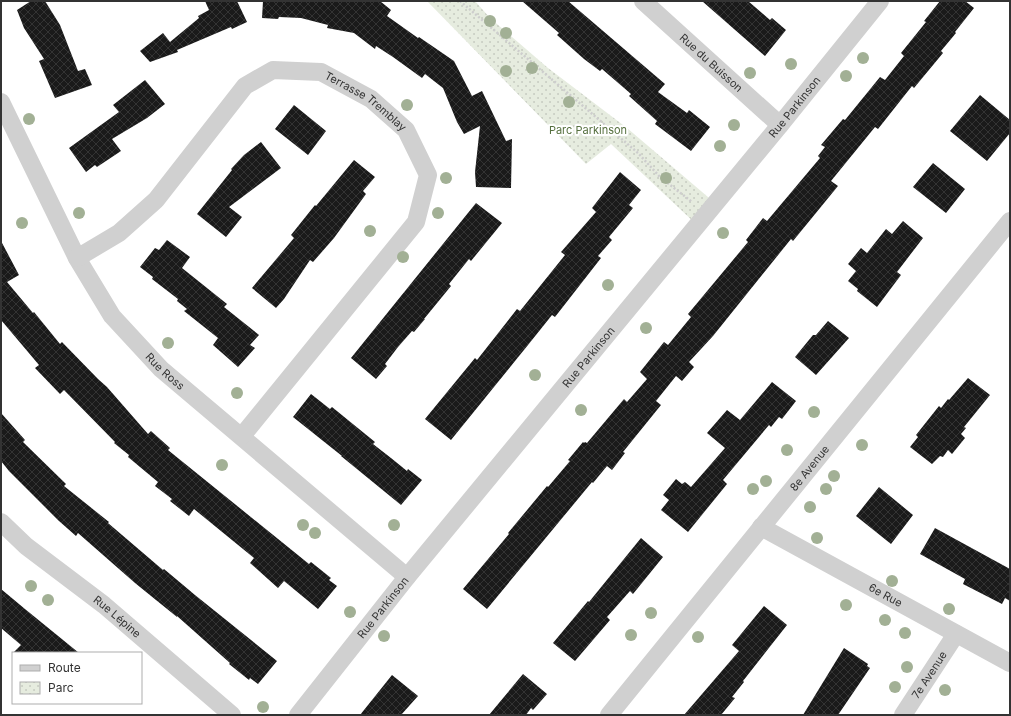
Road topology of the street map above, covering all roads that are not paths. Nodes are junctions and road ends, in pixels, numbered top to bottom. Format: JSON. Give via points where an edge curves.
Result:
{"nodes":[{"id":1,"x":643,"y":1,"type":"edge"},
{"id":2,"x":880,"y":1,"type":"edge"},
{"id":3,"x":1,"y":102,"type":"edge"},
{"id":4,"x":780,"y":125,"type":"junction"},
{"id":5,"x":1010,"y":221,"type":"edge"},
{"id":6,"x":77,"y":258,"type":"junction"},
{"id":7,"x":242,"y":436,"type":"junction"},
{"id":8,"x":1,"y":522,"type":"edge"},
{"id":9,"x":761,"y":527,"type":"junction"},
{"id":10,"x":408,"y":577,"type":"junction"},
{"id":11,"x":956,"y":634,"type":"junction"},
{"id":12,"x":1010,"y":664,"type":"edge"},
{"id":13,"x":232,"y":715,"type":"edge"},
{"id":14,"x":298,"y":715,"type":"edge"},
{"id":15,"x":609,"y":715,"type":"edge"},
{"id":16,"x":903,"y":715,"type":"edge"}],
"edges":[{"from":1,"to":4,"type":"street","name":"Rue du Buisson"},
{"from":2,"to":4,"type":"street","name":"Rue Parkinson"},
{"from":3,"to":6,"type":"street","name":"Rue Ross"},
{"from":4,"to":10,"type":"street","name":"Rue Parkinson"},
{"from":5,"to":9,"type":"street","name":"8e Avenue"},
{"from":6,"to":7,"type":"street","name":"Rue Ross","via":[[117,322],[161,369]]},
{"from":6,"to":7,"type":"street","name":"Terrasse Tremblay","via":[[119,232],[156,200],[245,86],[273,70],[321,72],[371,100],[406,130],[428,175],[416,222]]},
{"from":7,"to":10,"type":"street","name":"Rue Ross"},
{"from":8,"to":13,"type":"street","name":"Rue Lépine","via":[[26,546],[104,605]]},
{"from":9,"to":11,"type":"street","name":"6e Rue"},
{"from":9,"to":15,"type":"street","name":"8e Avenue"},
{"from":10,"to":14,"type":"street","name":"Rue Parkinson"},
{"from":11,"to":12,"type":"street","name":"6e Rue"},
{"from":11,"to":16,"type":"street","name":"7e Avenue"}]}
